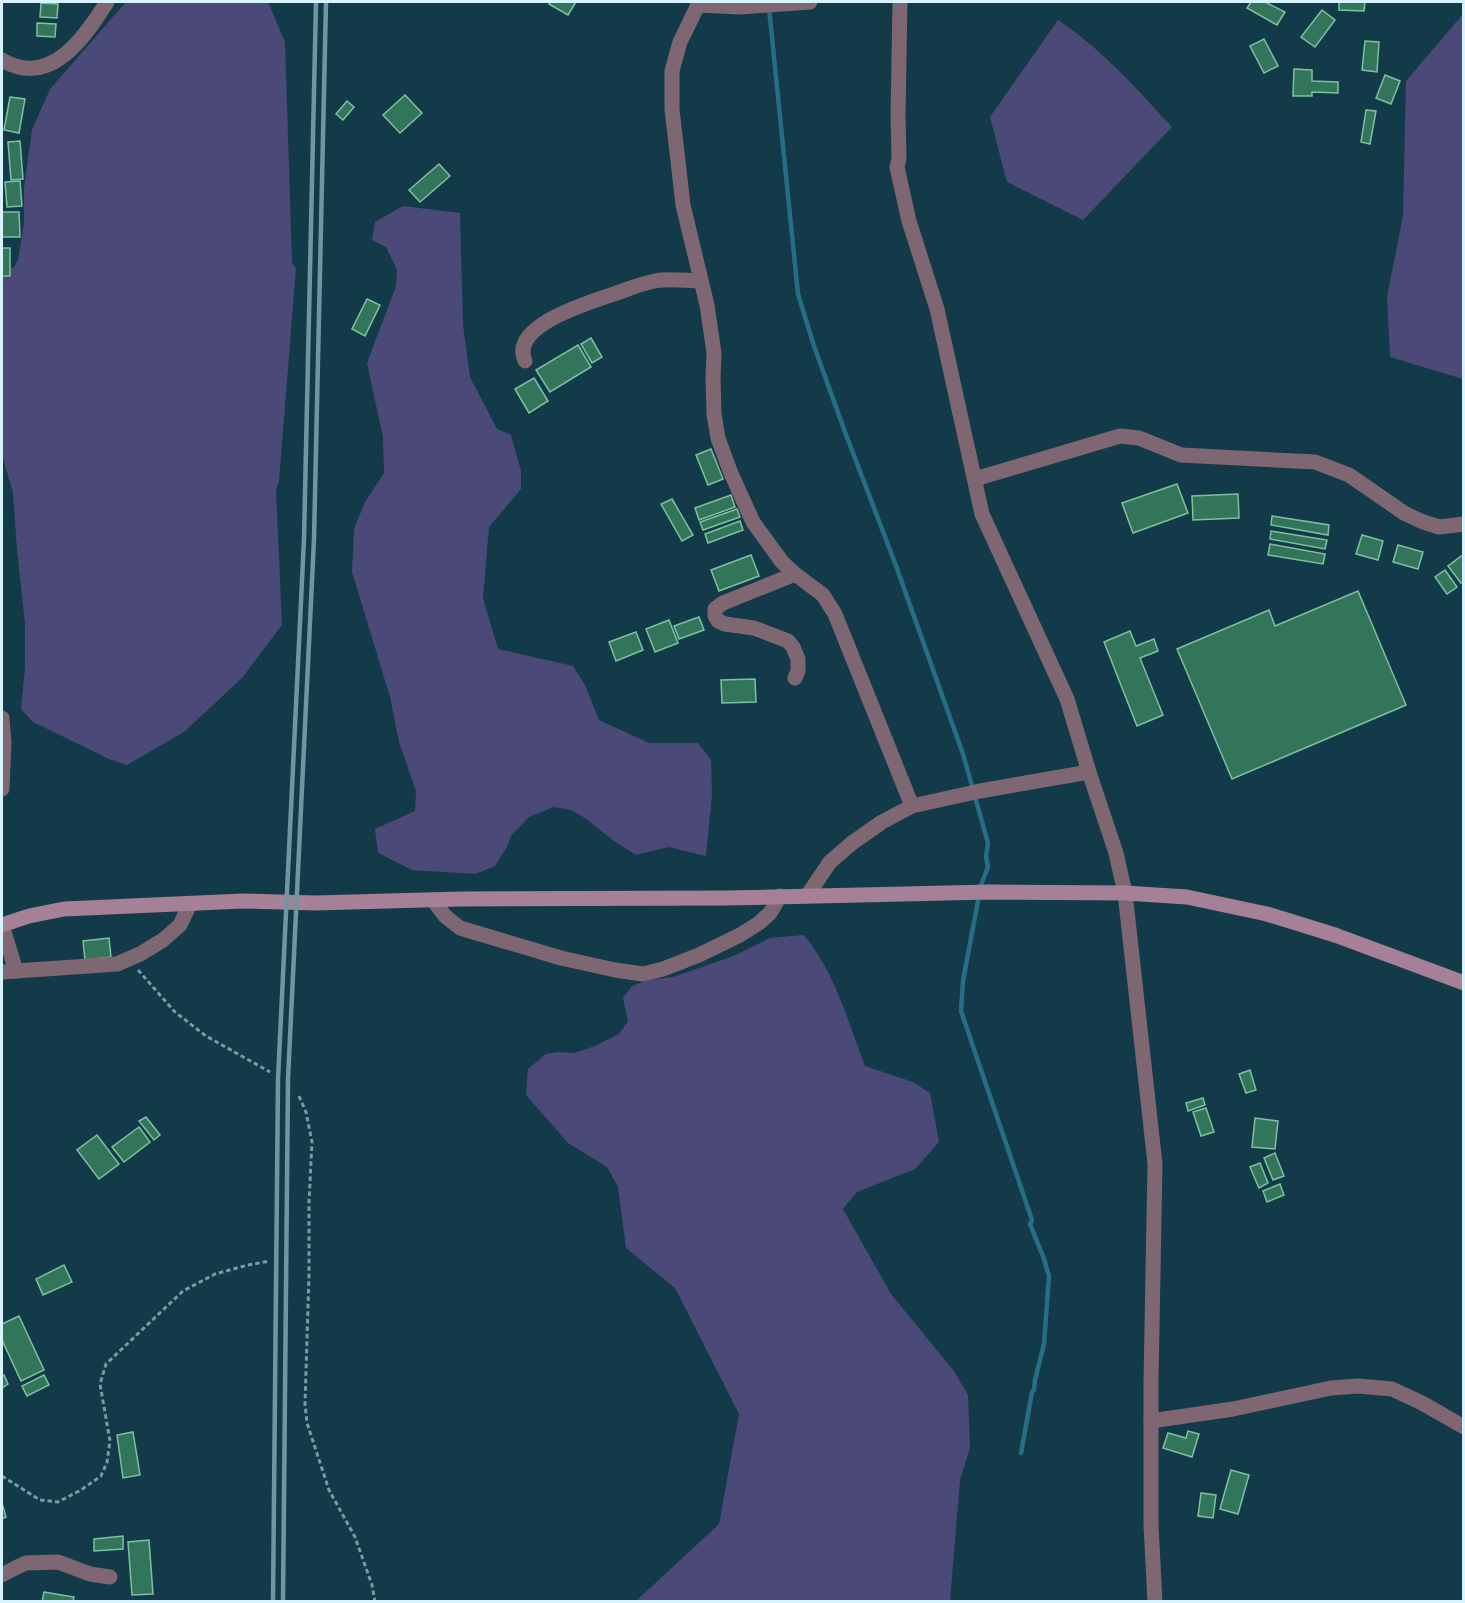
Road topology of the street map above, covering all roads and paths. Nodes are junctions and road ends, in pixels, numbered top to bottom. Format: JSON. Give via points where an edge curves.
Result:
{"nodes":[{"id":1,"x":108,"y":2,"type":"edge"},
{"id":2,"x":810,"y":2,"type":"edge"},
{"id":3,"x":900,"y":2,"type":"edge"},
{"id":4,"x":697,"y":3,"type":"edge"},
{"id":5,"x":2,"y":60,"type":"edge"},
{"id":6,"x":701,"y":281,"type":"junction"},
{"id":7,"x":525,"y":361,"type":"dead end"},
{"id":8,"x":975,"y":479,"type":"junction"},
{"id":9,"x":1464,"y":524,"type":"edge"},
{"id":10,"x":795,"y":574,"type":"junction"},
{"id":11,"x":795,"y":678,"type":"dead end"},
{"id":12,"x":2,"y":718,"type":"edge"},
{"id":13,"x":1089,"y":772,"type":"junction"},
{"id":14,"x":2,"y":789,"type":"edge"},
{"id":15,"x":912,"y":806,"type":"junction"},
{"id":16,"x":1125,"y":892,"type":"junction"},
{"id":17,"x":780,"y":896,"type":"junction"},
{"id":18,"x":807,"y":896,"type":"junction"},
{"id":19,"x":434,"y":900,"type":"junction"},
{"id":20,"x":190,"y":904,"type":"junction"},
{"id":21,"x":2,"y":925,"type":"edge"},
{"id":22,"x":130,"y":959,"type":"junction"},
{"id":23,"x":9,"y":971,"type":"edge"},
{"id":24,"x":1464,"y":983,"type":"edge"},
{"id":25,"x":270,"y":1072,"type":"dead end"},
{"id":26,"x":299,"y":1096,"type":"dead end"},
{"id":27,"x":270,"y":1261,"type":"dead end"},
{"id":28,"x":1151,"y":1421,"type":"junction"},
{"id":29,"x":1464,"y":1427,"type":"edge"},
{"id":30,"x":2,"y":1476,"type":"edge"},
{"id":31,"x":2,"y":1575,"type":"edge"},
{"id":32,"x":110,"y":1577,"type":"dead end"},
{"id":33,"x":375,"y":1602,"type":"edge"},
{"id":34,"x":1155,"y":1602,"type":"edge"}],
"edges":[{"from":1,"to":5,"type":"street","via":[[62,58],[31,70]]},
{"from":2,"to":4,"type":"street","via":[[739,7]]},
{"from":3,"to":8,"type":"street","via":[[897,167],[909,221],[937,309]]},
{"from":4,"to":6,"type":"street","via":[[672,71],[672,109],[683,205]]},
{"from":6,"to":7,"type":"street","via":[[656,281],[571,308],[530,336],[522,352]]},
{"from":6,"to":10,"type":"street","via":[[714,353],[718,438],[753,522]]},
{"from":8,"to":9,"type":"street","via":[[1119,436],[1139,438],[1182,455],[1315,462],[1349,475],[1423,522],[1440,526]]},
{"from":8,"to":13,"type":"street","via":[[982,514],[1067,699]]},
{"from":10,"to":11,"type":"street","via":[[715,609],[718,621],[754,628],[788,641],[798,659]]},
{"from":10,"to":15,"type":"street","via":[[823,595],[835,614]]},
{"from":12,"to":14,"type":"street"},
{"from":13,"to":15,"type":"street"},
{"from":13,"to":16,"type":"street"},
{"from":15,"to":18,"type":"street","via":[[845,849],[830,862]]},
{"from":16,"to":18,"type":"street"},
{"from":16,"to":24,"type":"street","via":[[1187,897],[1267,914]]},
{"from":16,"to":28,"type":"street","via":[[1155,1164]]},
{"from":17,"to":18,"type":"street"},
{"from":17,"to":19,"type":"street"},
{"from":17,"to":19,"type":"street","via":[[770,913],[740,935],[699,955],[643,974],[561,958],[460,928]]},
{"from":19,"to":20,"type":"street"},
{"from":20,"to":21,"type":"street","via":[[64,909]]},
{"from":20,"to":22,"type":"street","via":[[180,925]]},
{"from":21,"to":23,"type":"street"},
{"from":22,"to":23,"type":"street","via":[[117,964]]},
{"from":22,"to":25,"type":"path","via":[[175,1012],[206,1036]]},
{"from":26,"to":33,"type":"path","via":[[312,1142],[307,1423],[329,1490],[363,1557]]},
{"from":27,"to":30,"type":"path","via":[[216,1274],[183,1291],[106,1364],[100,1384],[110,1441],[101,1476],[58,1502],[40,1500]]},
{"from":28,"to":29,"type":"street","via":[[1358,1386],[1392,1389]]},
{"from":28,"to":34,"type":"street"},
{"from":31,"to":32,"type":"street","via":[[26,1563],[58,1562]]}]}
